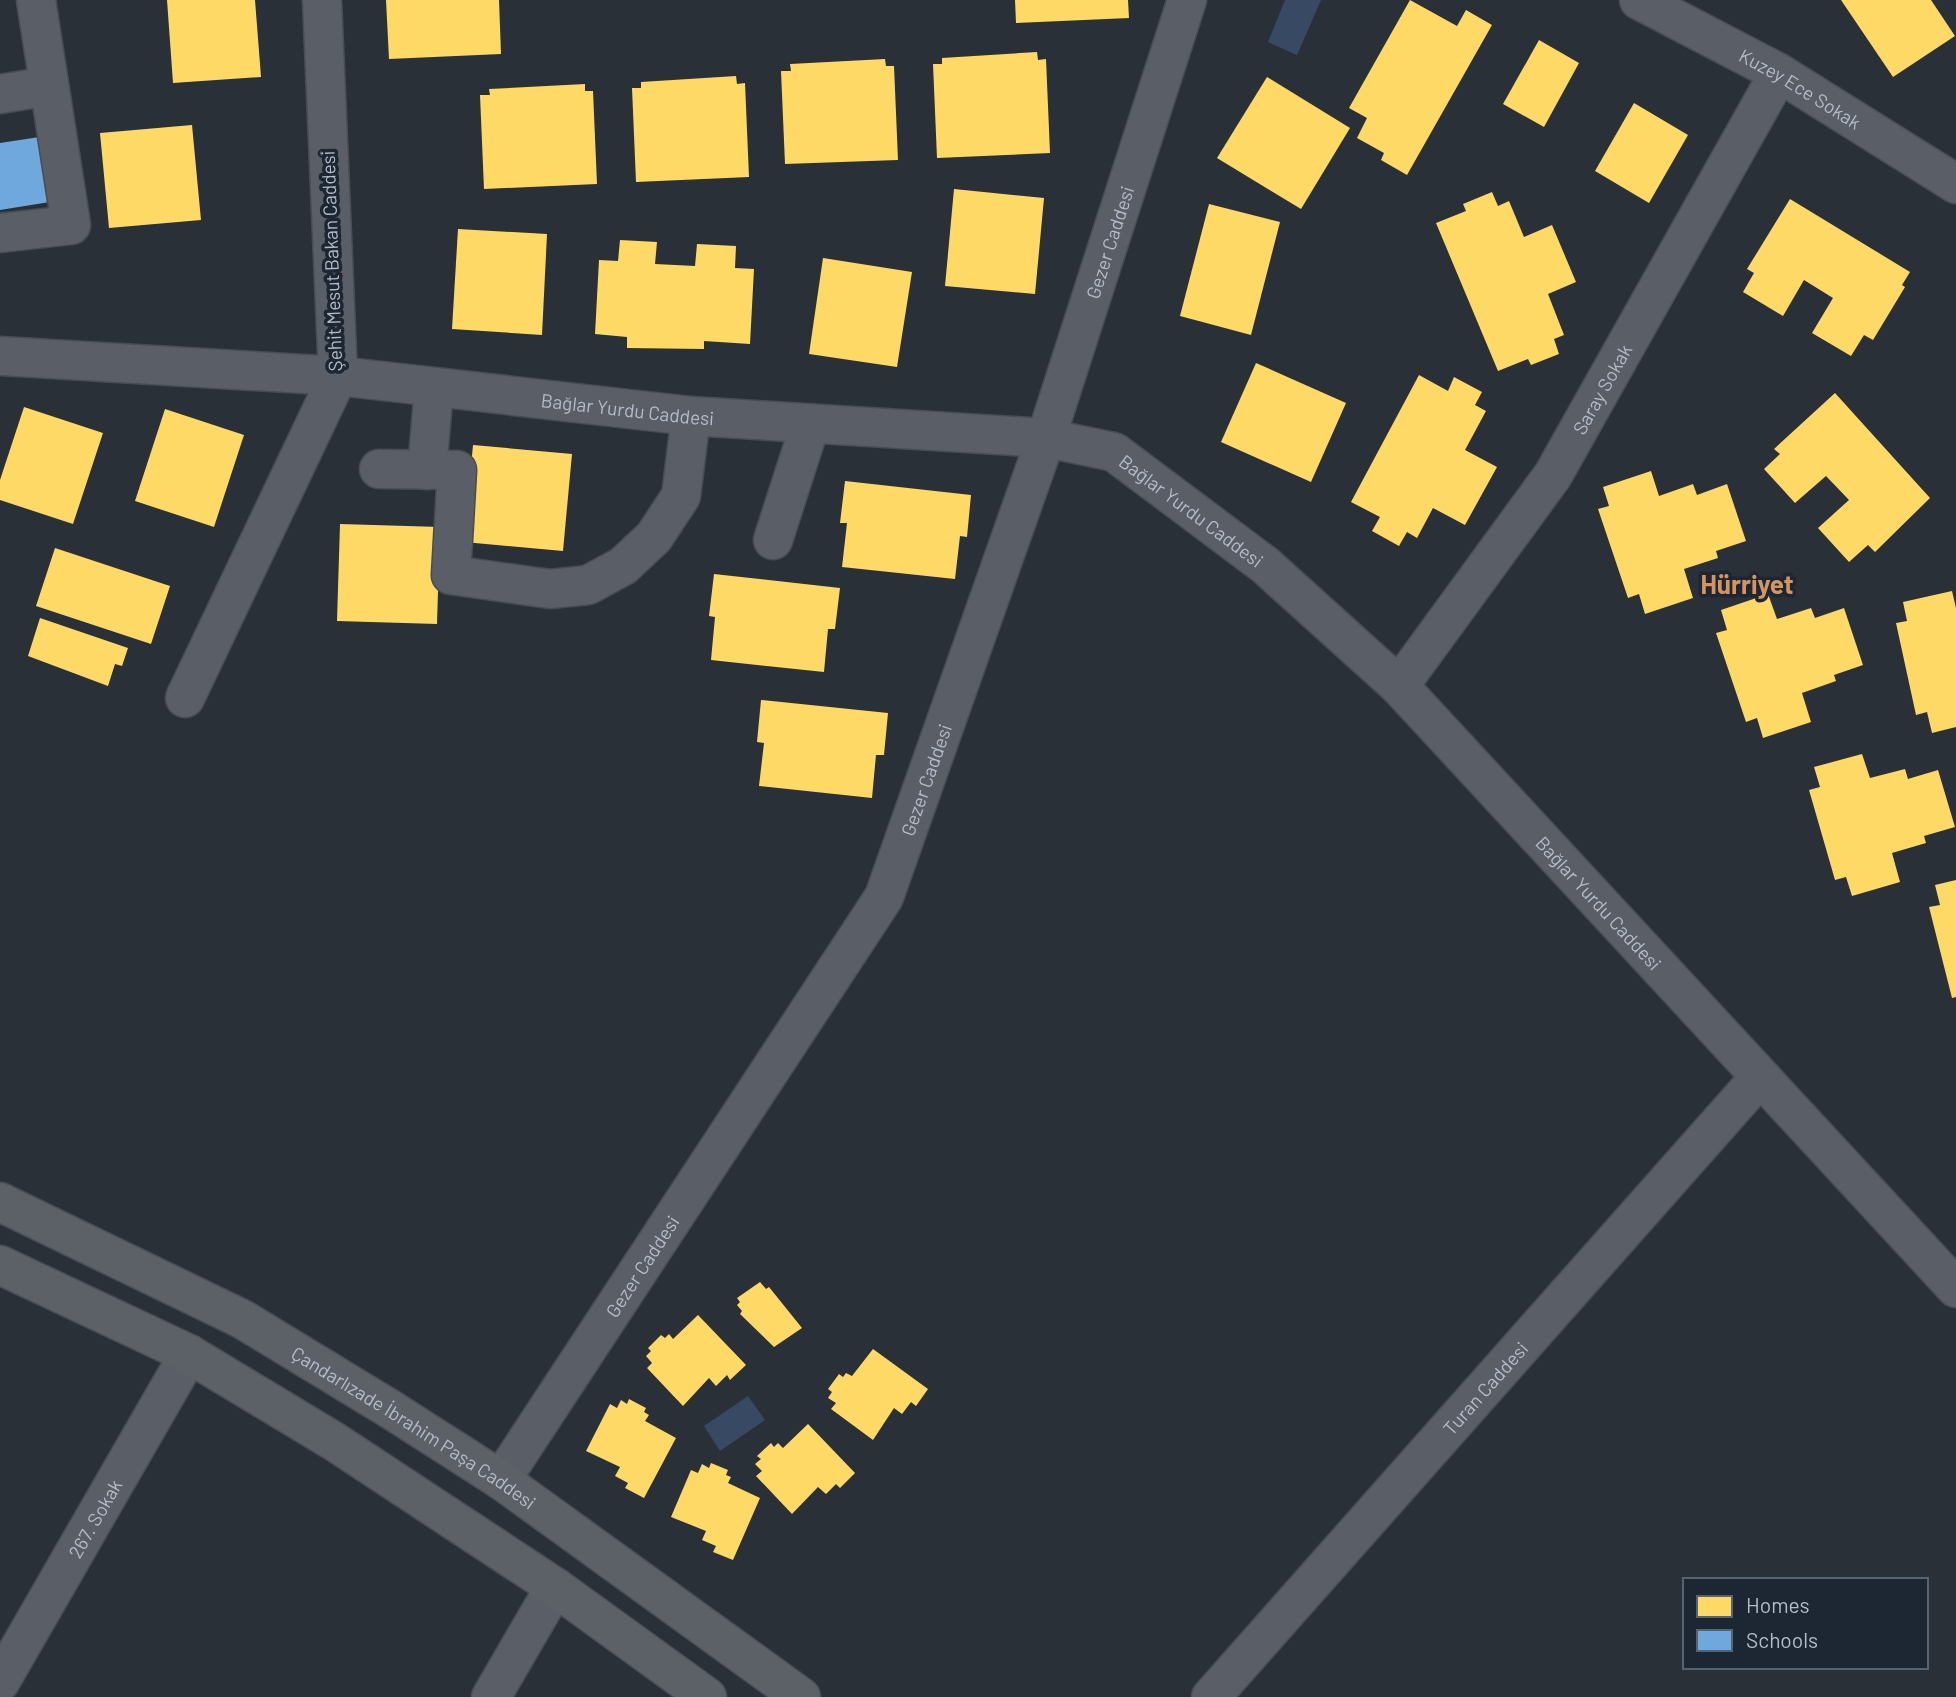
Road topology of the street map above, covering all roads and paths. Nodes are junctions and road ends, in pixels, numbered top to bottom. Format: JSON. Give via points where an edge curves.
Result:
{"nodes":[{"id":1,"x":36,"y":0,"type":"edge"},
{"id":2,"x":322,"y":0,"type":"edge"},
{"id":3,"x":1187,"y":0,"type":"edge"},
{"id":4,"x":1639,"y":0,"type":"edge"},
{"id":5,"x":1779,"y":73,"type":"junction"},
{"id":6,"x":50,"y":86,"type":"junction"},
{"id":7,"x":0,"y":94,"type":"edge"},
{"id":8,"x":1956,"y":184,"type":"edge"},
{"id":9,"x":0,"y":233,"type":"edge"},
{"id":10,"x":0,"y":356,"type":"edge"},
{"id":11,"x":338,"y":376,"type":"junction"},
{"id":12,"x":434,"y":388,"type":"junction"},
{"id":13,"x":691,"y":415,"type":"junction"},
{"id":14,"x":810,"y":425,"type":"junction"},
{"id":15,"x":1046,"y":438,"type":"junction"},
{"id":16,"x":379,"y":469,"type":"dead end"},
{"id":17,"x":427,"y":470,"type":"junction"},
{"id":18,"x":774,"y":540,"type":"dead end"},
{"id":19,"x":1399,"y":686,"type":"junction"},
{"id":20,"x":185,"y":698,"type":"dead end"},
{"id":21,"x":1760,"y":1077,"type":"junction"},
{"id":22,"x":0,"y":1202,"type":"edge"},
{"id":23,"x":0,"y":1265,"type":"edge"},
{"id":24,"x":1949,"y":1268,"type":"edge"},
{"id":25,"x":188,"y":1354,"type":"junction"},
{"id":26,"x":500,"y":1480,"type":"junction"},
{"id":27,"x":555,"y":1587,"type":"junction"},
{"id":28,"x":0,"y":1682,"type":"edge"},
{"id":29,"x":491,"y":1697,"type":"edge"},
{"id":30,"x":707,"y":1697,"type":"edge"},
{"id":31,"x":802,"y":1697,"type":"edge"},
{"id":32,"x":1211,"y":1697,"type":"edge"}],
"edges":[{"from":1,"to":6,"type":"street"},
{"from":2,"to":11,"type":"street","name":"Şehit Mesut Bakan Caddesi"},
{"from":3,"to":15,"type":"street","name":"Gezer Caddesi"},
{"from":4,"to":5,"type":"street","name":"Kuzey Ece Sokak"},
{"from":5,"to":8,"type":"street","name":"Kuzey Ece Sokak"},
{"from":5,"to":19,"type":"street","name":"Saray Sokak","via":[[1553,475]]},
{"from":6,"to":7,"type":"street"},
{"from":6,"to":9,"type":"street","via":[[71,225]]},
{"from":10,"to":11,"type":"street","name":"Bağlar Yurdu Caddesi"},
{"from":11,"to":12,"type":"street","name":"Bağlar Yurdu Caddesi"},
{"from":11,"to":20,"type":"street","name":"Şehit Mesut Bakan Caddesi"},
{"from":12,"to":13,"type":"street","name":"Bağlar Yurdu Caddesi"},
{"from":12,"to":17,"type":"street"},
{"from":13,"to":14,"type":"street","name":"Bağlar Yurdu Caddesi"},
{"from":13,"to":17,"type":"street","via":[[681,496],[654,537],[623,566],[588,585],[550,589],[451,575],[457,470]]},
{"from":14,"to":15,"type":"street","name":"Bağlar Yurdu Caddesi"},
{"from":14,"to":18,"type":"street"},
{"from":15,"to":19,"type":"street","name":"Bağlar Yurdu Caddesi","via":[[1114,452],[1265,565]]},
{"from":15,"to":26,"type":"street","name":"Gezer Caddesi","via":[[884,897]]},
{"from":16,"to":17,"type":"street"},
{"from":19,"to":21,"type":"street","name":"Bağlar Yurdu Caddesi"},
{"from":21,"to":24,"type":"street","name":"Bağlar Yurdu Caddesi"},
{"from":21,"to":32,"type":"street","name":"Turan Caddesi"},
{"from":22,"to":26,"type":"main road","name":"Çandarlızade İbrahim Paşa Caddesi","via":[[242,1319]]},
{"from":23,"to":25,"type":"main road"},
{"from":25,"to":27,"type":"main road","via":[[335,1442]]},
{"from":25,"to":28,"type":"street","name":"267. Sokak"},
{"from":26,"to":31,"type":"main road","name":"Çandarlızade İbrahim Paşa Caddesi"},
{"from":27,"to":29,"type":"street"},
{"from":27,"to":30,"type":"main road"}]}
